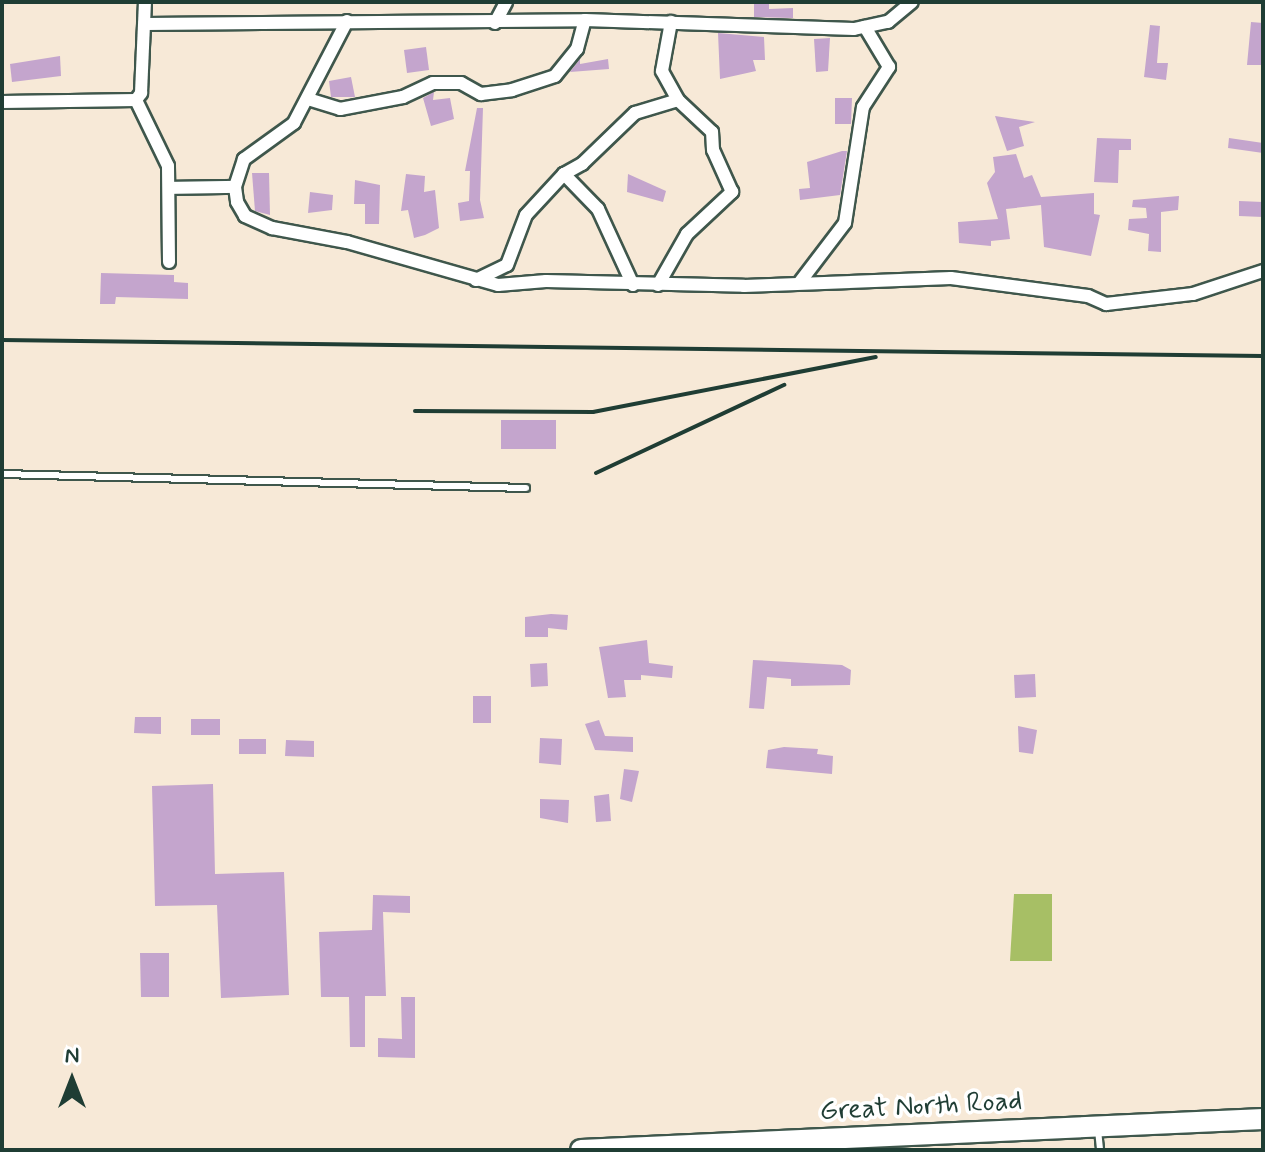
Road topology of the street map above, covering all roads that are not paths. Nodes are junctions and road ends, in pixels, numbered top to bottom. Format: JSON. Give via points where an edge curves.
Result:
{"nodes":[{"id":1,"x":145,"y":2,"type":"edge"},
{"id":2,"x":506,"y":2,"type":"edge"},
{"id":3,"x":912,"y":2,"type":"edge"},
{"id":4,"x":585,"y":20,"type":"junction"},
{"id":5,"x":347,"y":21,"type":"junction"},
{"id":6,"x":671,"y":22,"type":"junction"},
{"id":7,"x":495,"y":23,"type":"junction"},
{"id":8,"x":145,"y":24,"type":"junction"},
{"id":9,"x":865,"y":27,"type":"junction"},
{"id":10,"x":308,"y":99,"type":"junction"},
{"id":11,"x":136,"y":100,"type":"junction"},
{"id":12,"x":678,"y":100,"type":"junction"},
{"id":13,"x":2,"y":102,"type":"edge"},
{"id":14,"x":564,"y":174,"type":"junction"},
{"id":15,"x":235,"y":187,"type":"junction"},
{"id":16,"x":169,"y":188,"type":"junction"},
{"id":17,"x":169,"y":262,"type":"dead end"},
{"id":18,"x":1263,"y":271,"type":"edge"},
{"id":19,"x":476,"y":280,"type":"junction"},
{"id":20,"x":800,"y":282,"type":"junction"},
{"id":21,"x":633,"y":285,"type":"junction"},
{"id":22,"x":658,"y":285,"type":"junction"},
{"id":23,"x":2,"y":474,"type":"edge"},
{"id":24,"x":526,"y":488,"type":"dead end"},
{"id":25,"x":1263,"y":1119,"type":"edge"},
{"id":26,"x":1098,"y":1127,"type":"junction"},
{"id":27,"x":581,"y":1150,"type":"edge"},
{"id":28,"x":1100,"y":1150,"type":"edge"}],
"edges":[{"from":1,"to":8,"type":"street"},
{"from":2,"to":7,"type":"street"},
{"from":3,"to":9,"type":"street","via":[[888,22]]},
{"from":4,"to":6,"type":"street"},
{"from":4,"to":7,"type":"street"},
{"from":4,"to":10,"type":"street","via":[[577,49],[555,76],[512,90],[481,94],[461,83],[433,83],[403,97],[340,109]]},
{"from":5,"to":7,"type":"street"},
{"from":5,"to":8,"type":"street"},
{"from":5,"to":10,"type":"street"},
{"from":6,"to":9,"type":"street"},
{"from":6,"to":12,"type":"street","via":[[662,71]]},
{"from":8,"to":11,"type":"street","via":[[141,93]]},
{"from":9,"to":20,"type":"street","via":[[889,67],[863,107],[845,223]]},
{"from":10,"to":15,"type":"street","via":[[278,138],[244,159]]},
{"from":11,"to":13,"type":"street"},
{"from":11,"to":16,"type":"street","via":[[168,166]]},
{"from":12,"to":14,"type":"street","via":[[635,113],[582,164]]},
{"from":12,"to":22,"type":"street","via":[[712,132],[713,150],[732,192],[687,234]]},
{"from":14,"to":19,"type":"street","via":[[526,215],[507,265]]},
{"from":14,"to":21,"type":"street","via":[[598,209]]},
{"from":15,"to":16,"type":"street"},
{"from":15,"to":19,"type":"street","via":[[245,216],[272,228],[362,246]]},
{"from":16,"to":17,"type":"street"},
{"from":18,"to":20,"type":"street","via":[[1193,294],[1128,303],[951,278]]},
{"from":19,"to":21,"type":"street","via":[[498,285]]},
{"from":20,"to":22,"type":"street"},
{"from":21,"to":22,"type":"street"},
{"from":23,"to":24,"type":"lane"},
{"from":25,"to":26,"type":"highway","name":"Great North Road"},
{"from":26,"to":27,"type":"highway","name":"Great North Road"},
{"from":26,"to":28,"type":"lane"}]}
